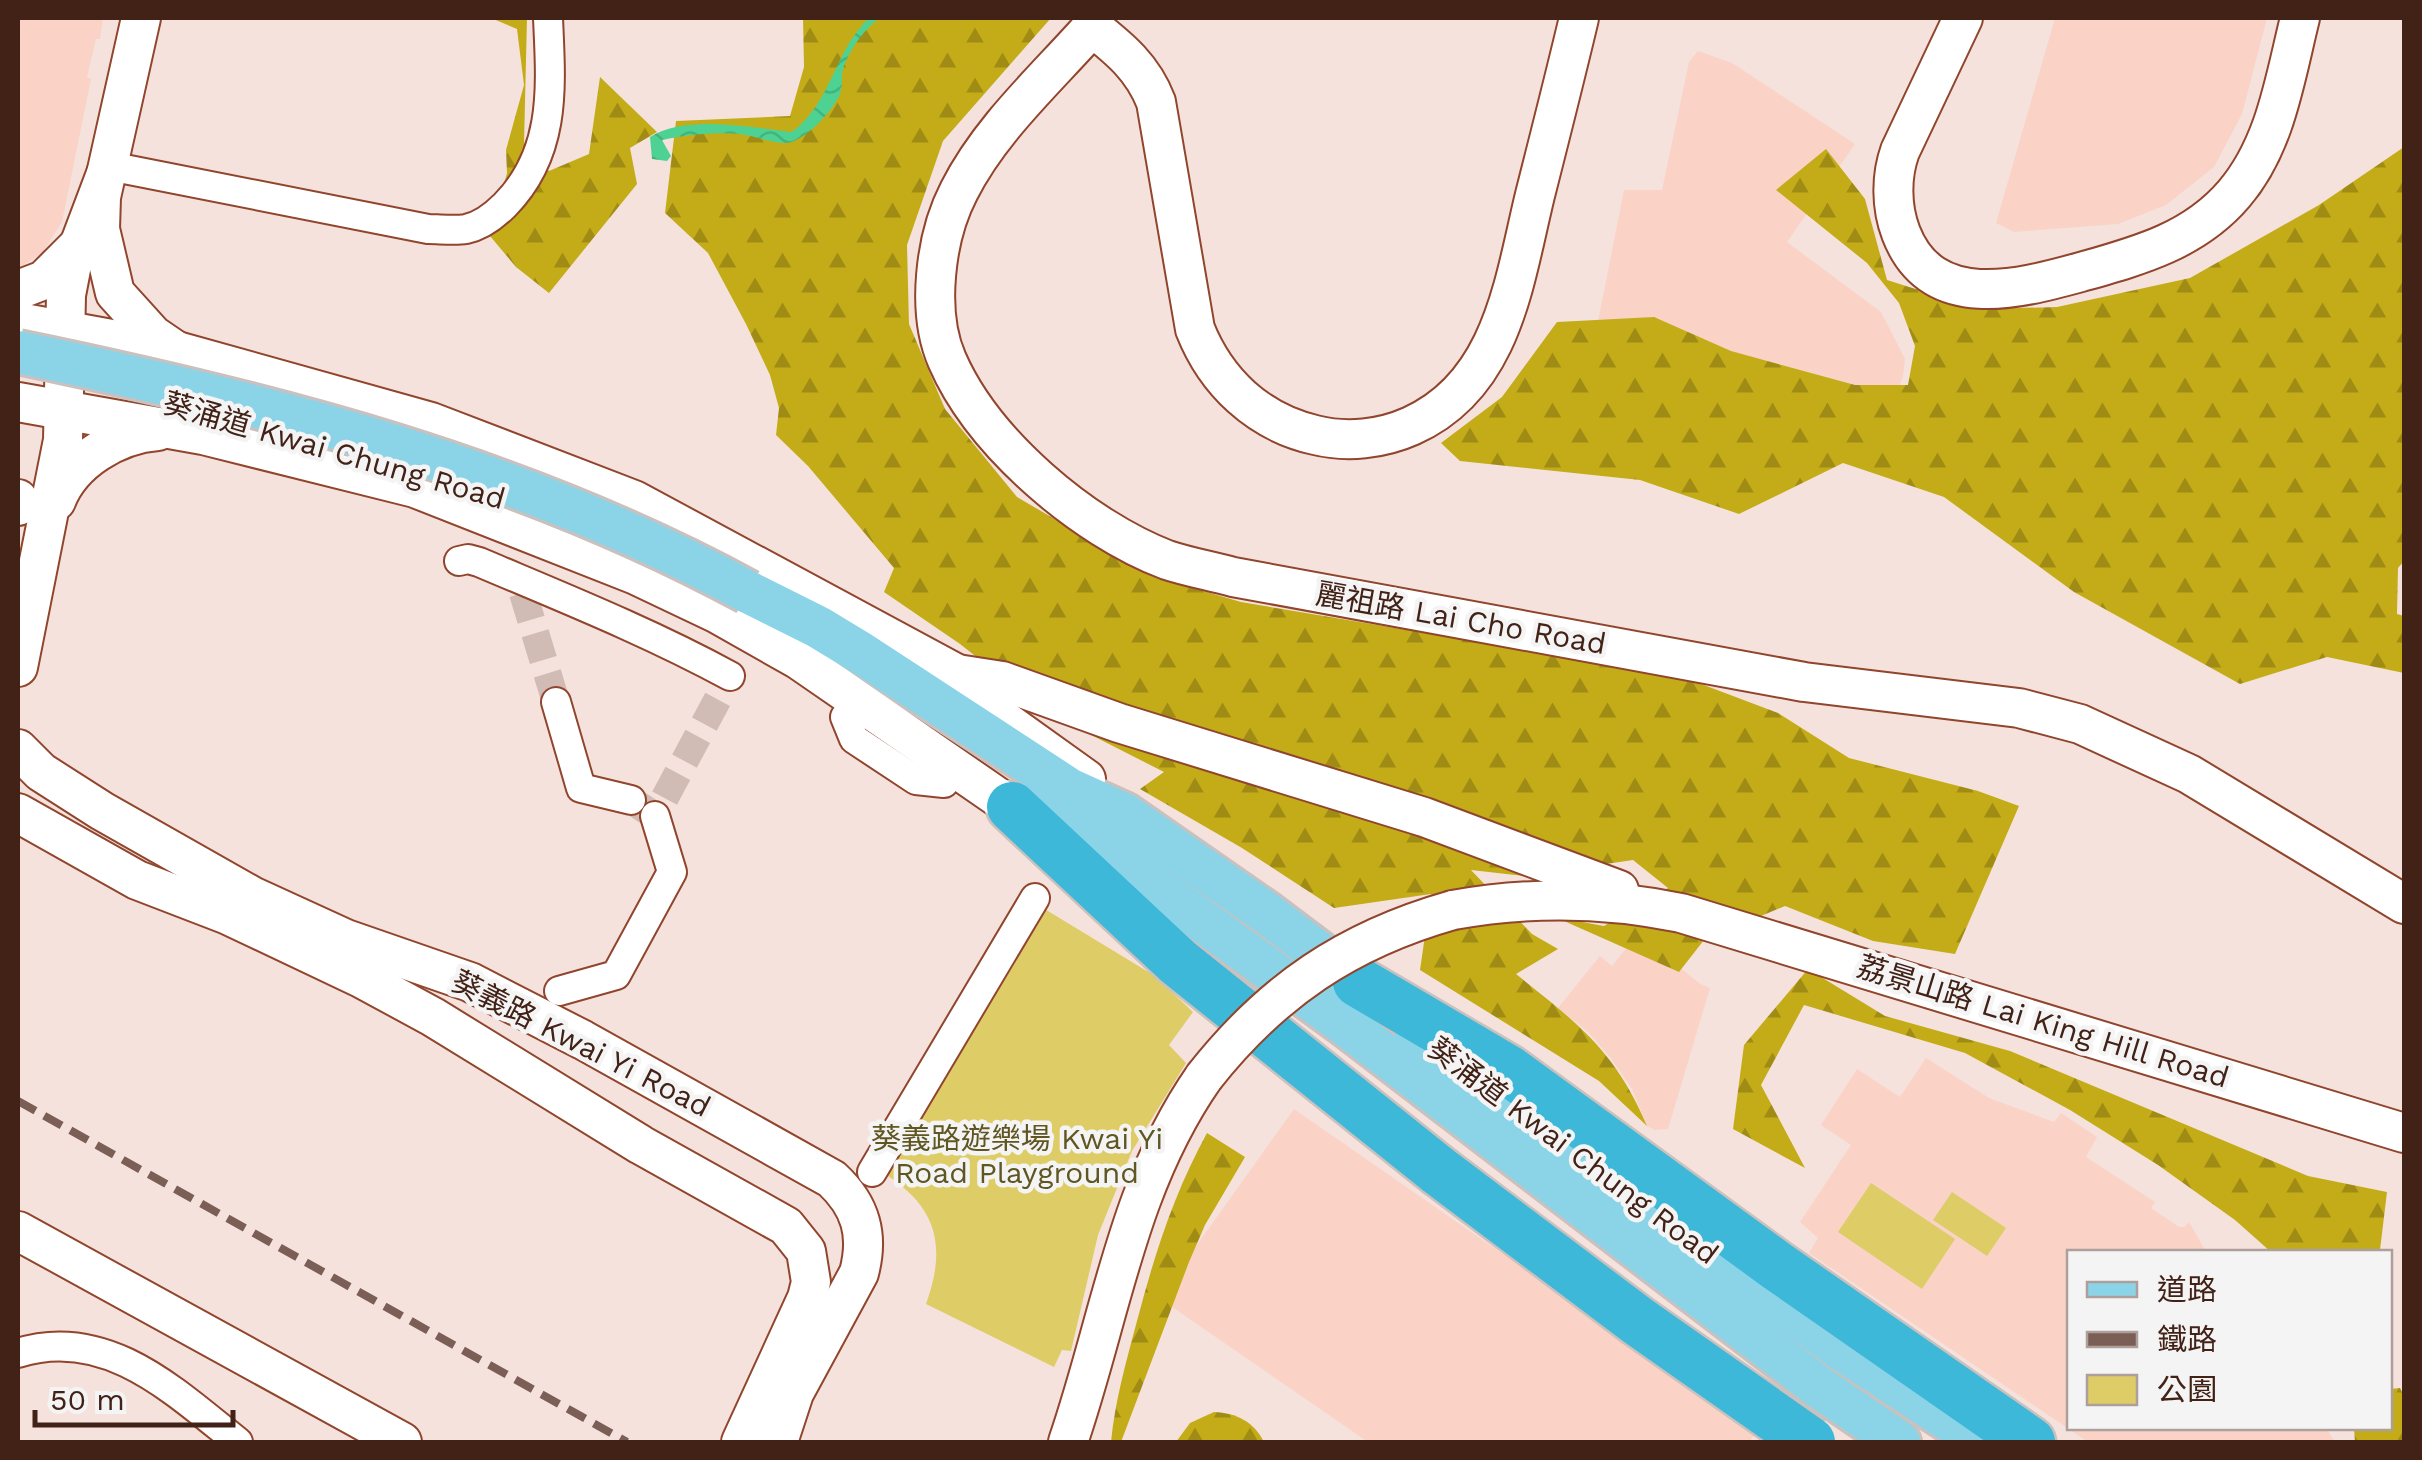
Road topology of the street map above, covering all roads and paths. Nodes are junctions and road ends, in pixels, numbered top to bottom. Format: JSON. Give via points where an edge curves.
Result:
{"nodes":[{"id":1,"x":141,"y":18,"type":"edge"},
{"id":2,"x":548,"y":18,"type":"edge"},
{"id":3,"x":1579,"y":18,"type":"edge"},
{"id":4,"x":1962,"y":18,"type":"edge"},
{"id":5,"x":2300,"y":18,"type":"edge"},
{"id":6,"x":1096,"y":22,"type":"edge"},
{"id":7,"x":109,"y":166,"type":"junction"},
{"id":8,"x":86,"y":232,"type":"junction"},
{"id":9,"x":18,"y":290,"type":"edge"},
{"id":10,"x":18,"y":322,"type":"edge"},
{"id":11,"x":66,"y":332,"type":"junction"},
{"id":12,"x":177,"y":351,"type":"junction"},
{"id":13,"x":18,"y":352,"type":"edge"},
{"id":14,"x":18,"y":372,"type":"edge"},
{"id":15,"x":18,"y":402,"type":"edge"},
{"id":16,"x":64,"y":412,"type":"junction"},
{"id":17,"x":203,"y":435,"type":"junction"},
{"id":18,"x":28,"y":509,"type":"edge"},
{"id":19,"x":459,"y":561,"type":"dead end"},
{"id":20,"x":744,"y":599,"type":"junction"},
{"id":21,"x":18,"y":668,"type":"edge"},
{"id":22,"x":957,"y":674,"type":"junction"},
{"id":23,"x":730,"y":676,"type":"dead end"},
{"id":24,"x":556,"y":702,"type":"tunnel mouth"},
{"id":25,"x":844,"y":717,"type":"dead end"},
{"id":26,"x":18,"y":750,"type":"edge"},
{"id":27,"x":944,"y":782,"type":"dead end"},
{"id":28,"x":1012,"y":807,"type":"junction"},
{"id":29,"x":18,"y":813,"type":"edge"},
{"id":30,"x":1124,"y":814,"type":"junction"},
{"id":31,"x":1146,"y":880,"type":"junction"},
{"id":32,"x":1035,"y":898,"type":"dead end"},
{"id":33,"x":2404,"y":904,"type":"edge"},
{"id":34,"x":1681,"y":913,"type":"junction"},
{"id":35,"x":1358,"y":982,"type":"junction"},
{"id":36,"x":545,"y":1002,"type":"junction"},
{"id":37,"x":504,"y":1062,"type":"junction"},
{"id":38,"x":2404,"y":1132,"type":"edge"},
{"id":39,"x":872,"y":1172,"type":"dead end"},
{"id":40,"x":18,"y":1230,"type":"edge"},
{"id":41,"x":18,"y":1354,"type":"edge"},
{"id":42,"x":1093,"y":1369,"type":"junction"},
{"id":43,"x":238,"y":1442,"type":"edge"},
{"id":44,"x":402,"y":1442,"type":"edge"},
{"id":45,"x":741,"y":1442,"type":"edge"},
{"id":46,"x":778,"y":1442,"type":"edge"},
{"id":47,"x":1068,"y":1442,"type":"edge"},
{"id":48,"x":1087,"y":1442,"type":"edge"},
{"id":49,"x":1810,"y":1442,"type":"edge"},
{"id":50,"x":1899,"y":1442,"type":"edge"},
{"id":51,"x":1982,"y":1442,"type":"edge"},
{"id":52,"x":2030,"y":1442,"type":"edge"}],
"edges":[{"from":1,"to":7,"type":"street"},
{"from":2,"to":7,"type":"street","via":[[552,98],[546,136],[519,192],[468,229],[428,229]]},
{"from":3,"to":6,"type":"street","via":[[1495,341],[1475,376],[1435,414],[1400,431],[1360,439],[1318,436],[1280,423],[1244,400],[1209,360],[1190,309],[1156,102],[1148,80]]},
{"from":4,"to":5,"type":"street","via":[[1900,151],[1894,198],[1906,242],[1930,271],[1968,288],[2002,291],[2142,254],[2210,219],[2267,140]]},
{"from":6,"to":33,"type":"street","name":"麗祖路 Lai Cho Road","via":[[982,151],[957,194],[937,278],[937,321],[966,398],[1049,490],[1166,559],[1233,577],[1804,682],[2019,708],[2080,724],[2189,774]]},
{"from":7,"to":8,"type":"street"},
{"from":7,"to":12,"type":"street","via":[[100,229],[114,293]]},
{"from":8,"to":9,"type":"street","via":[[52,274]]},
{"from":8,"to":11,"type":"street","via":[[72,264]]},
{"from":10,"to":11,"type":"street","name":"葵涌道 Kwai Chung Road"},
{"from":11,"to":12,"type":"street","name":"葵涌道 Kwai Chung Road"},
{"from":11,"to":16,"type":"street"},
{"from":12,"to":22,"type":"street","name":"葵涌道 Kwai Chung Road","via":[[431,422],[634,500]]},
{"from":13,"to":20,"type":"main road","name":"葵涌道 Kwai Chung Road","bridge":true,"via":[[153,380],[413,449],[619,526]]},
{"from":14,"to":20,"type":"main road","name":"葵涌道 Kwai Chung Road","via":[[408,466],[522,504]]},
{"from":15,"to":16,"type":"street","name":"葵涌道 Kwai Chung Road"},
{"from":16,"to":17,"type":"street","name":"葵涌道 Kwai Chung Road"},
{"from":16,"to":18,"type":"street","via":[[63,440]]},
{"from":17,"to":18,"type":"street","via":[[138,432],[95,454],[60,490]]},
{"from":17,"to":28,"type":"street","name":"葵涌道 Kwai Chung Road","via":[[414,488],[636,575],[800,660]]},
{"from":18,"to":21,"type":"street"},
{"from":19,"to":23,"type":"street","via":[[479,562],[521,586],[643,631]]},
{"from":20,"to":30,"type":"main road","name":"葵涌道 Kwai Chung Road","via":[[861,653],[1068,789]]},
{"from":20,"to":31,"type":"main road","name":"葵涌道 Kwai Chung Road","via":[[1058,806]]},
{"from":22,"to":30,"type":"street","name":"葵涌道 Kwai Chung Road","via":[[994,712]]},
{"from":22,"to":34,"type":"street","via":[[1002,680],[1424,818]]},
{"from":24,"to":36,"type":"street","via":[[581,788],[643,808],[672,872],[616,975]]},
{"from":25,"to":27,"type":"street","via":[[854,739],[916,780]]},
{"from":26,"to":36,"type":"street","name":"葵義路 Kwai Yi Road","via":[[102,811],[252,896],[346,939]]},
{"from":28,"to":31,"type":"street","name":"葵涌道 Kwai Chung Road"},
{"from":28,"to":49,"type":"highway","bridge":true,"via":[[1178,962],[1439,1171]]},
{"from":29,"to":37,"type":"street","name":"葵義路 Kwai Yi Road","via":[[136,880],[344,970]]},
{"from":30,"to":35,"type":"main road","name":"葵涌道 Kwai Chung Road"},
{"from":31,"to":50,"type":"main road","name":"葵涌道 Kwai Chung Road"},
{"from":32,"to":39,"type":"street"},
{"from":34,"to":38,"type":"street","name":"荔景山路 Lai King Hill Road"},
{"from":34,"to":42,"type":"street","bridge":true,"via":[[1567,898],[1491,904],[1382,934],[1315,970],[1253,1020],[1204,1077],[1170,1131],[1140,1198]]},
{"from":35,"to":51,"type":"main road","name":"葵涌道 Kwai Chung Road","via":[[1488,1095],[1842,1350]]},
{"from":35,"to":52,"type":"highway","via":[[1508,1070]]},
{"from":36,"to":37,"type":"street","via":[[498,1018],[490,1033],[492,1050]]},
{"from":36,"to":46,"type":"street","name":"葵義路 Kwai Yi Road","via":[[832,1179],[858,1212],[864,1232],[859,1273],[794,1393]]},
{"from":37,"to":45,"type":"street","name":"葵義路 Kwai Yi Road","via":[[786,1226],[806,1250],[807,1298]]},
{"from":40,"to":44,"type":"street"},
{"from":41,"to":43,"type":"street","via":[[53,1345],[116,1356]]},
{"from":42,"to":47,"type":"street"},
{"from":42,"to":48,"type":"street"}]}
